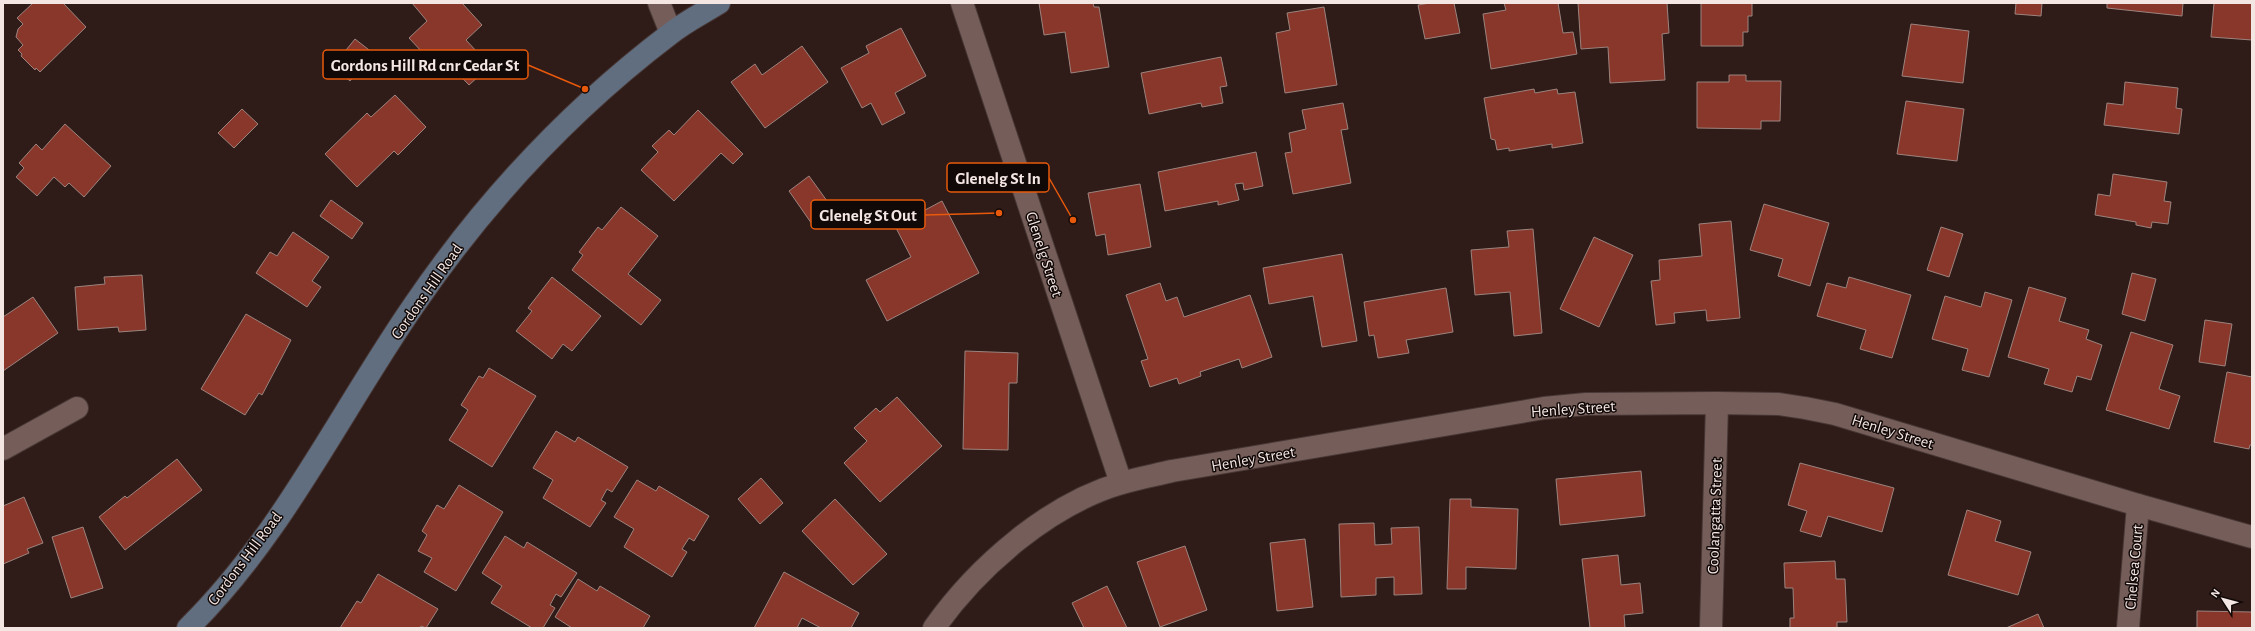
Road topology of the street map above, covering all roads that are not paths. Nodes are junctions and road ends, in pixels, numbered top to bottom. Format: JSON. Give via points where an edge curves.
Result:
{"nodes":[{"id":1,"x":659,"y":3,"type":"edge"},
{"id":2,"x":719,"y":3,"type":"edge"},
{"id":3,"x":962,"y":3,"type":"edge"},
{"id":4,"x":671,"y":33,"type":"junction"},
{"id":5,"x":1718,"y":403,"type":"junction"},
{"id":6,"x":77,"y":408,"type":"dead end"},
{"id":7,"x":3,"y":449,"type":"edge"},
{"id":8,"x":1121,"y":483,"type":"junction"},
{"id":9,"x":2138,"y":505,"type":"junction"},
{"id":10,"x":2252,"y":537,"type":"edge"},
{"id":11,"x":188,"y":628,"type":"edge"},
{"id":12,"x":934,"y":628,"type":"edge"},
{"id":13,"x":1712,"y":628,"type":"edge"},
{"id":14,"x":2128,"y":628,"type":"edge"}],
"edges":[{"from":1,"to":4,"type":"street"},
{"from":2,"to":4,"type":"main road","name":"Gordons Hill Road"},
{"from":3,"to":8,"type":"street","name":"Glenelg Street"},
{"from":4,"to":11,"type":"main road","name":"Gordons Hill Road","via":[[580,108],[534,154],[492,202],[414,305],[274,521],[235,576]]},
{"from":5,"to":8,"type":"street","name":"Henley Street","via":[[1586,404],[1544,408],[1172,471]]},
{"from":5,"to":9,"type":"street","name":"Henley Street","via":[[1779,404],[1835,414]]},
{"from":5,"to":13,"type":"street","name":"Coolangatta Street"},
{"from":6,"to":7,"type":"street"},
{"from":8,"to":12,"type":"street","name":"Henley Street","via":[[1081,500],[1047,520],[1007,549],[978,574]]},
{"from":9,"to":10,"type":"street","name":"Henley Street"},
{"from":9,"to":14,"type":"street","name":"Chelsea Court"}]}
